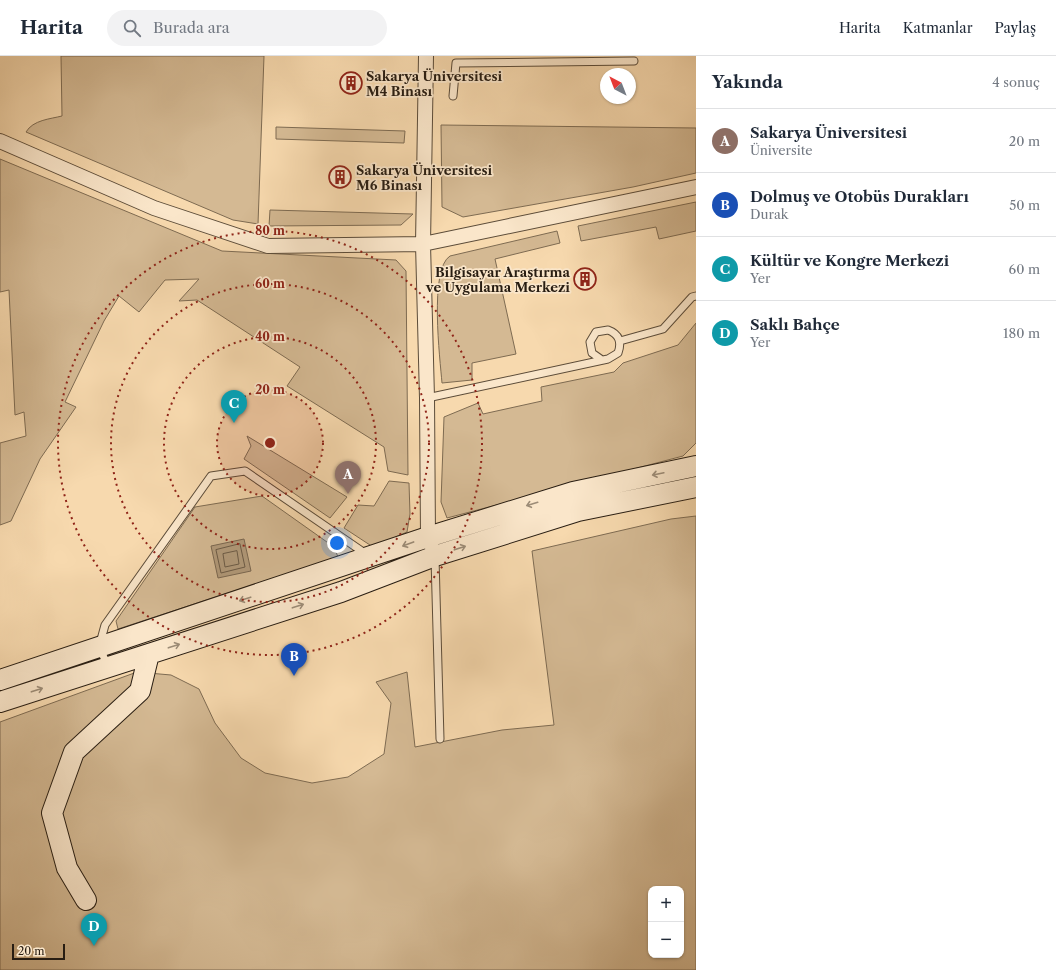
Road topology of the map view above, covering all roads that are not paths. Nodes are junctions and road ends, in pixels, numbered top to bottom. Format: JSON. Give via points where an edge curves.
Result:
{"nodes":[{"id":1,"x":426,"y":56,"type":"edge"},
{"id":2,"x":634,"y":61,"type":"dead end"},
{"id":3,"x":453,"y":96,"type":"dead end"},
{"id":4,"x":0,"y":141,"type":"edge"},
{"id":5,"x":696,"y":187,"type":"edge"},
{"id":6,"x":423,"y":244,"type":"junction"},
{"id":7,"x":696,"y":296,"type":"edge"},
{"id":8,"x":620,"y":341,"type":"junction"},
{"id":9,"x":602,"y":360,"type":"junction"},
{"id":10,"x":427,"y":398,"type":"junction"},
{"id":11,"x":696,"y":466,"type":"edge"},
{"id":12,"x":696,"y":486,"type":"edge"},
{"id":13,"x":428,"y":537,"type":"junction"},
{"id":14,"x":435,"y":556,"type":"junction"},
{"id":15,"x":371,"y":557,"type":"junction"},
{"id":16,"x":99,"y":647,"type":"junction"},
{"id":17,"x":149,"y":654,"type":"junction"},
{"id":18,"x":108,"y":667,"type":"junction"},
{"id":19,"x":0,"y":680,"type":"edge"},
{"id":20,"x":0,"y":702,"type":"edge"},
{"id":21,"x":440,"y":739,"type":"dead end"},
{"id":22,"x":86,"y":900,"type":"dead end"}],
"edges":[{"from":1,"to":6,"type":"street"},
{"from":2,"to":3,"type":"lane","via":[[456,63]]},
{"from":4,"to":6,"type":"street","via":[[154,208],[268,246]]},
{"from":5,"to":6,"type":"street"},
{"from":6,"to":10,"type":"street"},
{"from":7,"to":8,"type":"lane","via":[[692,297],[663,329]]},
{"from":8,"to":9,"type":"lane","via":[[618,353]]},
{"from":8,"to":9,"type":"lane","via":[[618,336],[608,330],[596,332],[590,342],[590,348],[596,358]]},
{"from":9,"to":10,"type":"lane"},
{"from":10,"to":13,"type":"street"},
{"from":11,"to":13,"type":"street","one_way":true,"via":[[573,492]]},
{"from":14,"to":12,"type":"street","one_way":true,"via":[[578,511]]},
{"from":13,"to":14,"type":"street"},
{"from":13,"to":15,"type":"street","one_way":true},
{"from":17,"to":14,"type":"street","one_way":true,"via":[[341,592]]},
{"from":14,"to":21,"type":"lane"},
{"from":15,"to":16,"type":"street","one_way":true},
{"from":15,"to":16,"type":"lane","via":[[245,471],[211,476],[105,625]]},
{"from":16,"to":18,"type":"lane"},
{"from":16,"to":19,"type":"street"},
{"from":17,"to":18,"type":"street"},
{"from":17,"to":22,"type":"street","via":[[140,691],[74,752],[52,813],[67,868]]},
{"from":20,"to":18,"type":"street","one_way":true}]}
